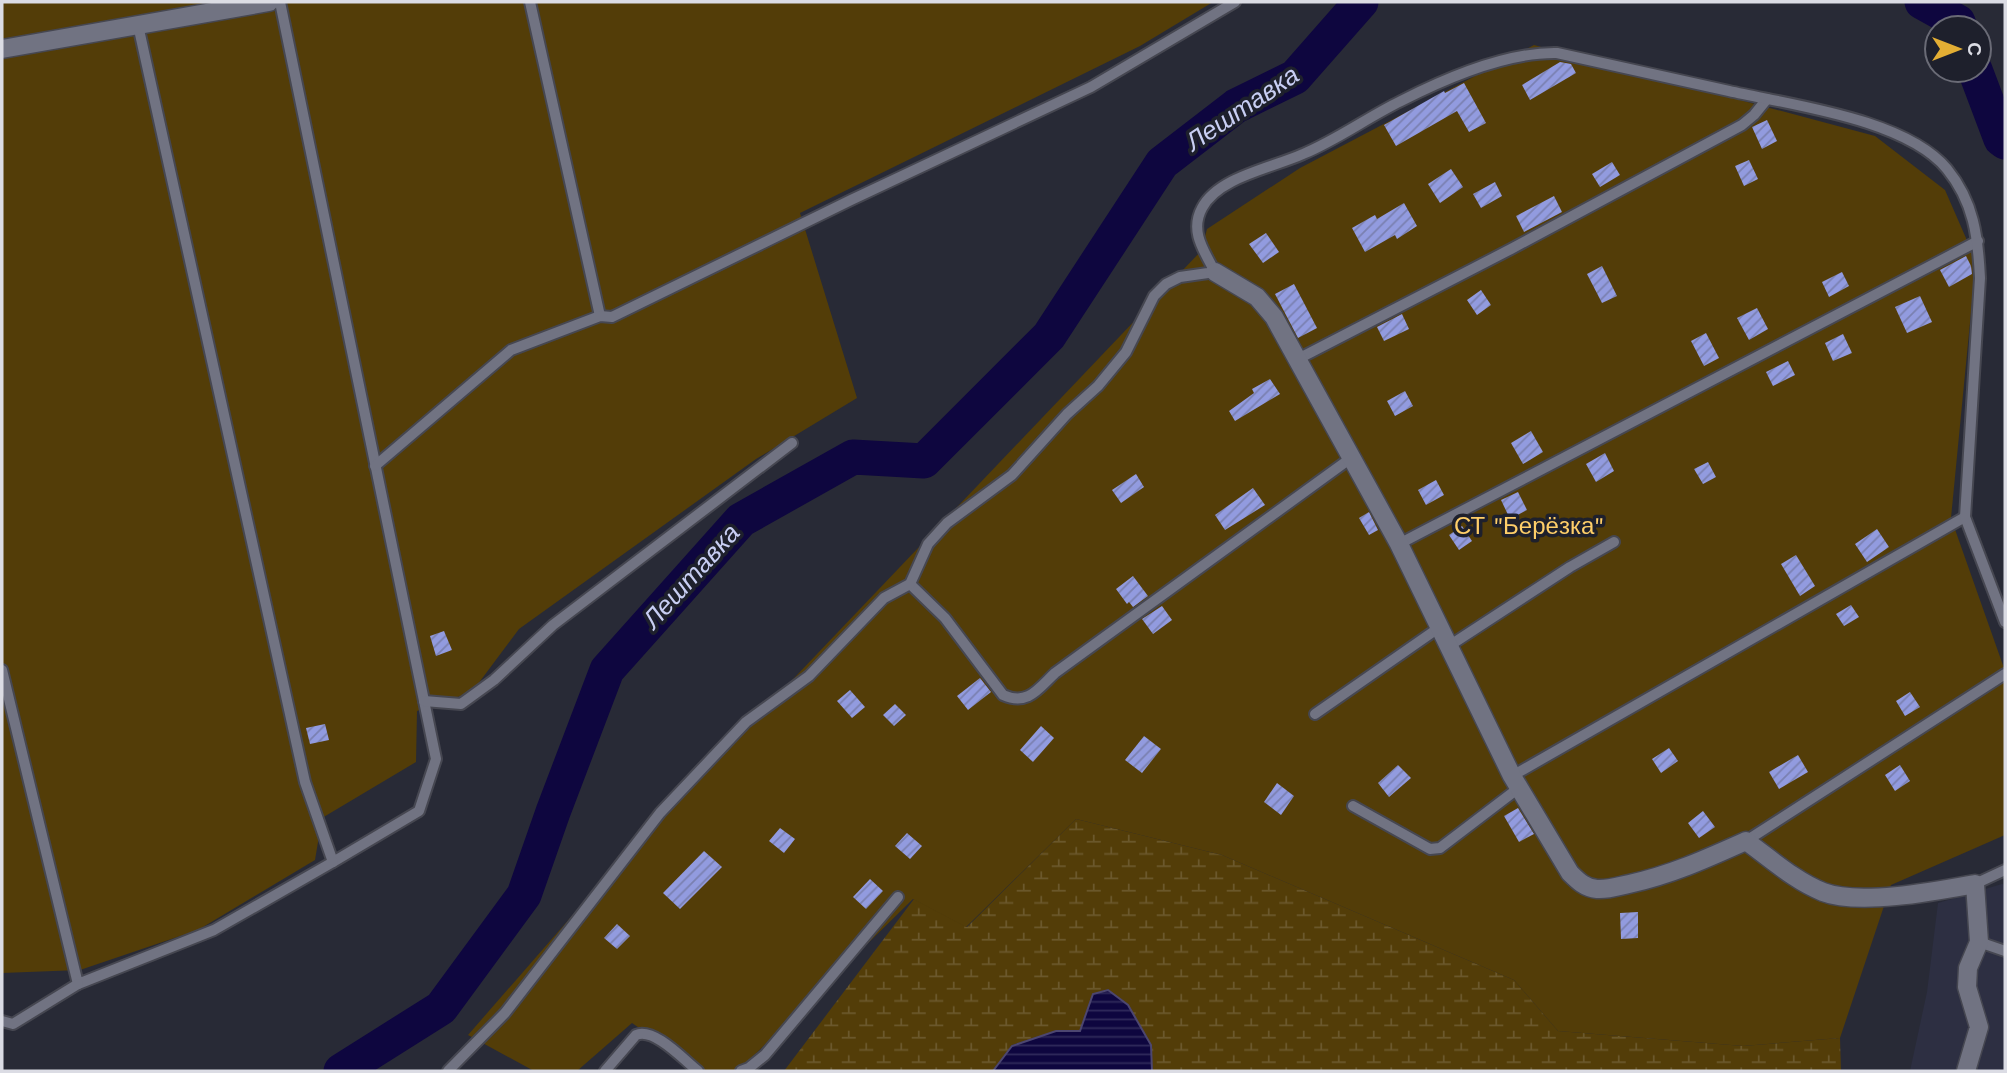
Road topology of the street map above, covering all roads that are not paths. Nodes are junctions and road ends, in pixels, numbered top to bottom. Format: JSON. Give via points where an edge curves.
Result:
{"nodes":[{"id":1,"x":269,"y":2,"type":"edge"},
{"id":2,"x":280,"y":2,"type":"edge"},
{"id":3,"x":530,"y":2,"type":"edge"},
{"id":4,"x":1235,"y":2,"type":"edge"},
{"id":5,"x":138,"y":25,"type":"junction"},
{"id":6,"x":2,"y":50,"type":"edge"},
{"id":7,"x":1767,"y":99,"type":"junction"},
{"id":8,"x":1978,"y":241,"type":"junction"},
{"id":9,"x":1215,"y":272,"type":"junction"},
{"id":10,"x":600,"y":316,"type":"junction"},
{"id":11,"x":1296,"y":360,"type":"junction"},
{"id":12,"x":792,"y":443,"type":"dead end"},
{"id":13,"x":1351,"y":458,"type":"junction"},
{"id":14,"x":375,"y":466,"type":"junction"},
{"id":15,"x":1965,"y":517,"type":"junction"},
{"id":16,"x":1614,"y":542,"type":"dead end"},
{"id":17,"x":1399,"y":544,"type":"junction"},
{"id":18,"x":910,"y":584,"type":"junction"},
{"id":19,"x":2005,"y":622,"type":"edge"},
{"id":20,"x":1440,"y":626,"type":"junction"},
{"id":21,"x":1449,"y":646,"type":"junction"},
{"id":22,"x":2,"y":670,"type":"edge"},
{"id":23,"x":2005,"y":674,"type":"edge"},
{"id":24,"x":424,"y":701,"type":"junction"},
{"id":25,"x":1315,"y":714,"type":"dead end"},
{"id":26,"x":1516,"y":782,"type":"junction"},
{"id":27,"x":1353,"y":806,"type":"dead end"},
{"id":28,"x":1746,"y":841,"type":"junction"},
{"id":29,"x":333,"y":862,"type":"junction"},
{"id":30,"x":2005,"y":870,"type":"edge"},
{"id":31,"x":1975,"y":884,"type":"junction"},
{"id":32,"x":898,"y":897,"type":"dead end"},
{"id":33,"x":1979,"y":942,"type":"junction"},
{"id":34,"x":2005,"y":951,"type":"edge"},
{"id":35,"x":78,"y":984,"type":"junction"},
{"id":36,"x":2,"y":1021,"type":"edge"},
{"id":37,"x":448,"y":1071,"type":"edge"},
{"id":38,"x":605,"y":1071,"type":"edge"},
{"id":39,"x":698,"y":1071,"type":"edge"},
{"id":40,"x":741,"y":1071,"type":"edge"},
{"id":41,"x":1966,"y":1071,"type":"edge"}],
"edges":[{"from":1,"to":5,"type":"street"},
{"from":2,"to":14,"type":"lane"},
{"from":3,"to":10,"type":"lane"},
{"from":4,"to":10,"type":"lane","via":[[1091,87],[612,317]]},
{"from":5,"to":6,"type":"street"},
{"from":5,"to":29,"type":"lane","via":[[305,782]]},
{"from":7,"to":8,"type":"lane","via":[[1864,121],[1921,146],[1946,167],[1967,197]]},
{"from":7,"to":9,"type":"lane","via":[[1557,53],[1517,56],[1402,100],[1305,154],[1228,183],[1211,195],[1197,224],[1198,238]]},
{"from":7,"to":11,"type":"lane","via":[[1742,125]]},
{"from":8,"to":15,"type":"lane","via":[[1980,278]]},
{"from":8,"to":17,"type":"lane"},
{"from":9,"to":11,"type":"street","via":[[1257,297],[1274,317]]},
{"from":9,"to":18,"type":"lane","via":[[1180,277],[1154,296],[1126,352],[1098,386],[1012,475],[947,523],[928,544]]},
{"from":10,"to":14,"type":"lane","via":[[511,350]]},
{"from":11,"to":13,"type":"street"},
{"from":12,"to":24,"type":"lane","via":[[553,625],[461,704]]},
{"from":13,"to":17,"type":"street"},
{"from":13,"to":18,"type":"lane","via":[[1021,700],[1003,695],[945,618]]},
{"from":14,"to":24,"type":"lane"},
{"from":15,"to":19,"type":"lane"},
{"from":15,"to":26,"type":"lane"},
{"from":16,"to":21,"type":"lane"},
{"from":17,"to":20,"type":"street"},
{"from":18,"to":37,"type":"lane","via":[[884,598],[809,676],[746,722],[660,813],[505,1013]]},
{"from":20,"to":21,"type":"street"},
{"from":20,"to":25,"type":"lane"},
{"from":21,"to":26,"type":"street"},
{"from":22,"to":35,"type":"lane"},
{"from":23,"to":28,"type":"lane"},
{"from":24,"to":29,"type":"lane","via":[[436,760],[419,811]]},
{"from":26,"to":27,"type":"lane","via":[[1440,848],[1430,849]]},
{"from":26,"to":28,"type":"street","via":[[1570,873],[1583,885],[1597,889],[1650,880]]},
{"from":28,"to":31,"type":"street","via":[[1826,894],[1913,895]]},
{"from":29,"to":35,"type":"lane","via":[[214,930]]},
{"from":30,"to":31,"type":"lane"},
{"from":31,"to":33,"type":"street"},
{"from":32,"to":40,"type":"lane","via":[[765,1055]]},
{"from":33,"to":34,"type":"lane"},
{"from":33,"to":41,"type":"street","via":[[1968,968],[1967,986],[1979,1027]]},
{"from":35,"to":36,"type":"lane","via":[[13,1024]]},
{"from":38,"to":39,"type":"lane","via":[[642,1032],[652,1034]]}]}
